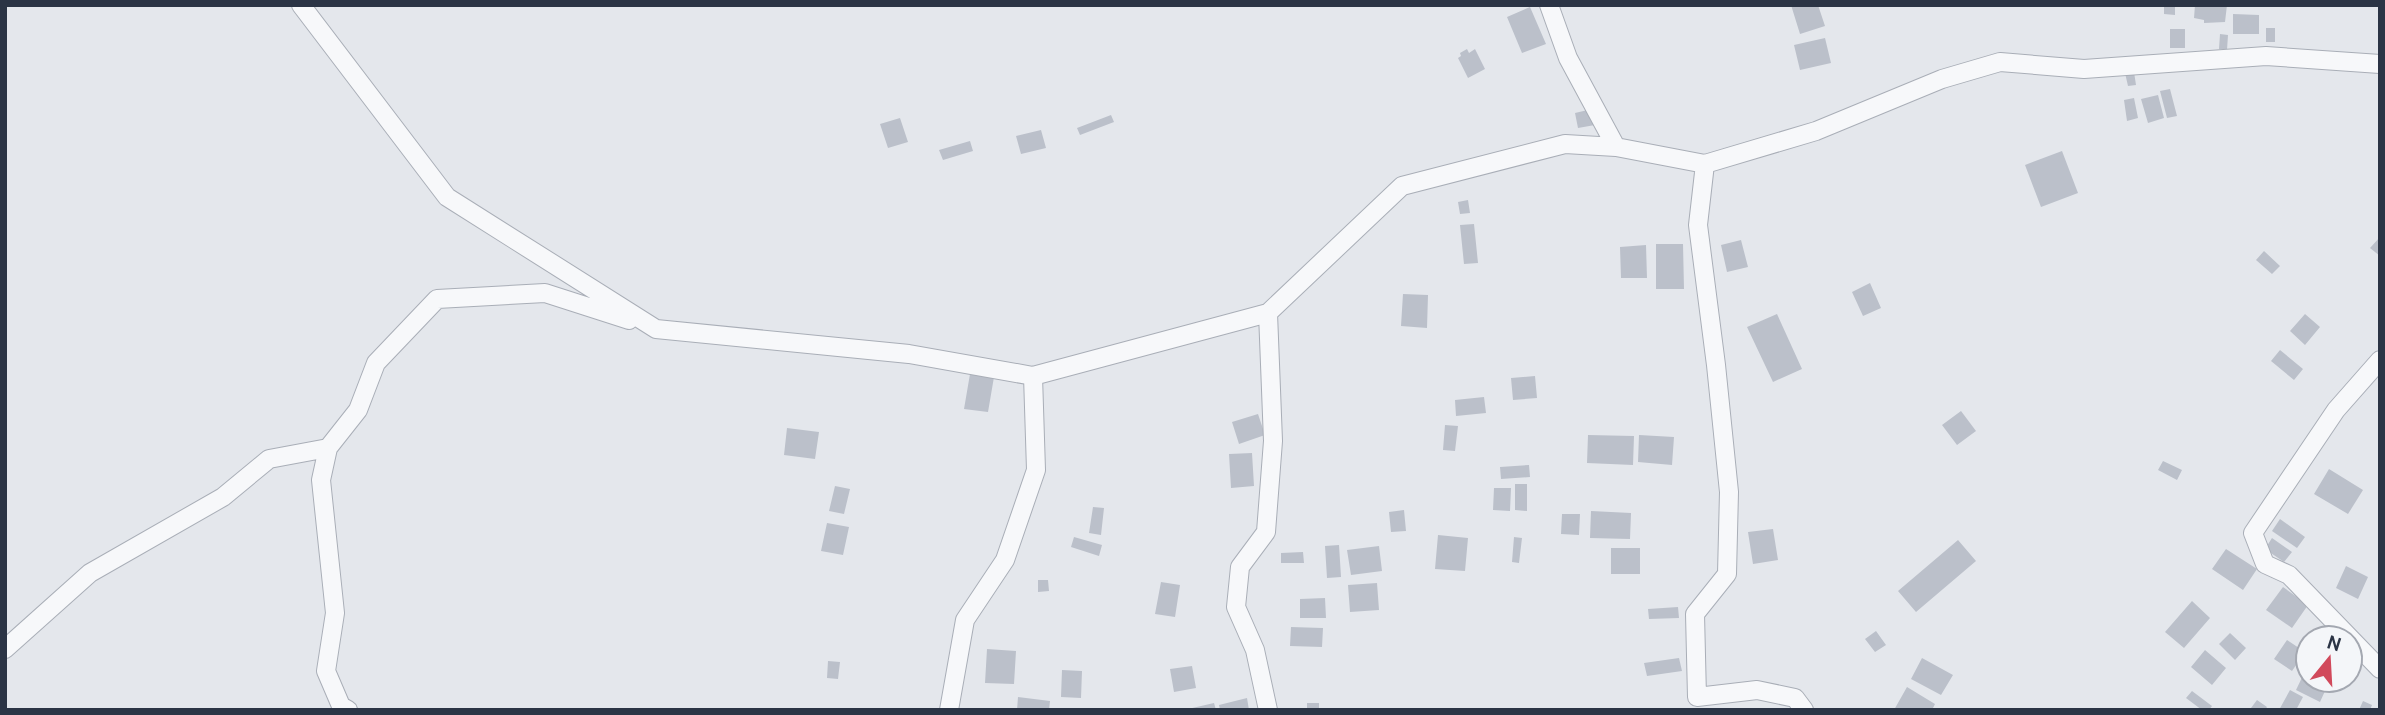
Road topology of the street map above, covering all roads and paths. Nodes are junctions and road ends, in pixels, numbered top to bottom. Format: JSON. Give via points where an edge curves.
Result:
{"nodes":[{"id":1,"x":301,"y":5,"type":"edge"},
{"id":2,"x":1549,"y":5,"type":"edge"},
{"id":3,"x":2380,"y":64,"type":"edge"},
{"id":4,"x":1616,"y":146,"type":"junction"},
{"id":5,"x":1705,"y":164,"type":"junction"},
{"id":6,"x":1268,"y":313,"type":"junction"},
{"id":7,"x":656,"y":328,"type":"junction"},
{"id":8,"x":2380,"y":360,"type":"edge"},
{"id":9,"x":1033,"y":376,"type":"junction"},
{"id":10,"x":328,"y":448,"type":"junction"},
{"id":11,"x":5,"y":649,"type":"edge"},
{"id":12,"x":2380,"y":669,"type":"edge"},
{"id":13,"x":348,"y":710,"type":"edge"},
{"id":14,"x":949,"y":710,"type":"edge"},
{"id":15,"x":1268,"y":710,"type":"edge"},
{"id":16,"x":1804,"y":710,"type":"edge"}],
"edges":[{"from":1,"to":7,"type":"street","via":[[447,198]]},
{"from":2,"to":4,"type":"street","via":[[1568,58]]},
{"from":3,"to":5,"type":"street","via":[[2266,57],[2084,69],[2000,62],[1942,79],[1816,131]]},
{"from":4,"to":5,"type":"street"},
{"from":4,"to":6,"type":"street","via":[[1565,144],[1402,186]]},
{"from":5,"to":16,"type":"street","via":[[1698,225],[1728,492],[1727,574],[1695,614],[1697,697],[1758,690],[1794,698]]},
{"from":6,"to":9,"type":"street"},
{"from":6,"to":15,"type":"street","via":[[1273,441],[1266,532],[1240,567],[1236,607],[1255,650]]},
{"from":7,"to":9,"type":"street","via":[[909,354]]},
{"from":7,"to":10,"type":"street","via":[[545,293],[437,299],[376,363],[358,410]]},
{"from":8,"to":12,"type":"street","via":[[2336,410],[2253,533],[2265,564],[2289,575]]},
{"from":9,"to":14,"type":"street","via":[[1036,470],[1005,560],[965,620]]},
{"from":10,"to":11,"type":"street","via":[[269,459],[223,497],[90,573]]},
{"from":10,"to":13,"type":"street","via":[[321,480],[335,613],[326,671],[341,706]]}]}
